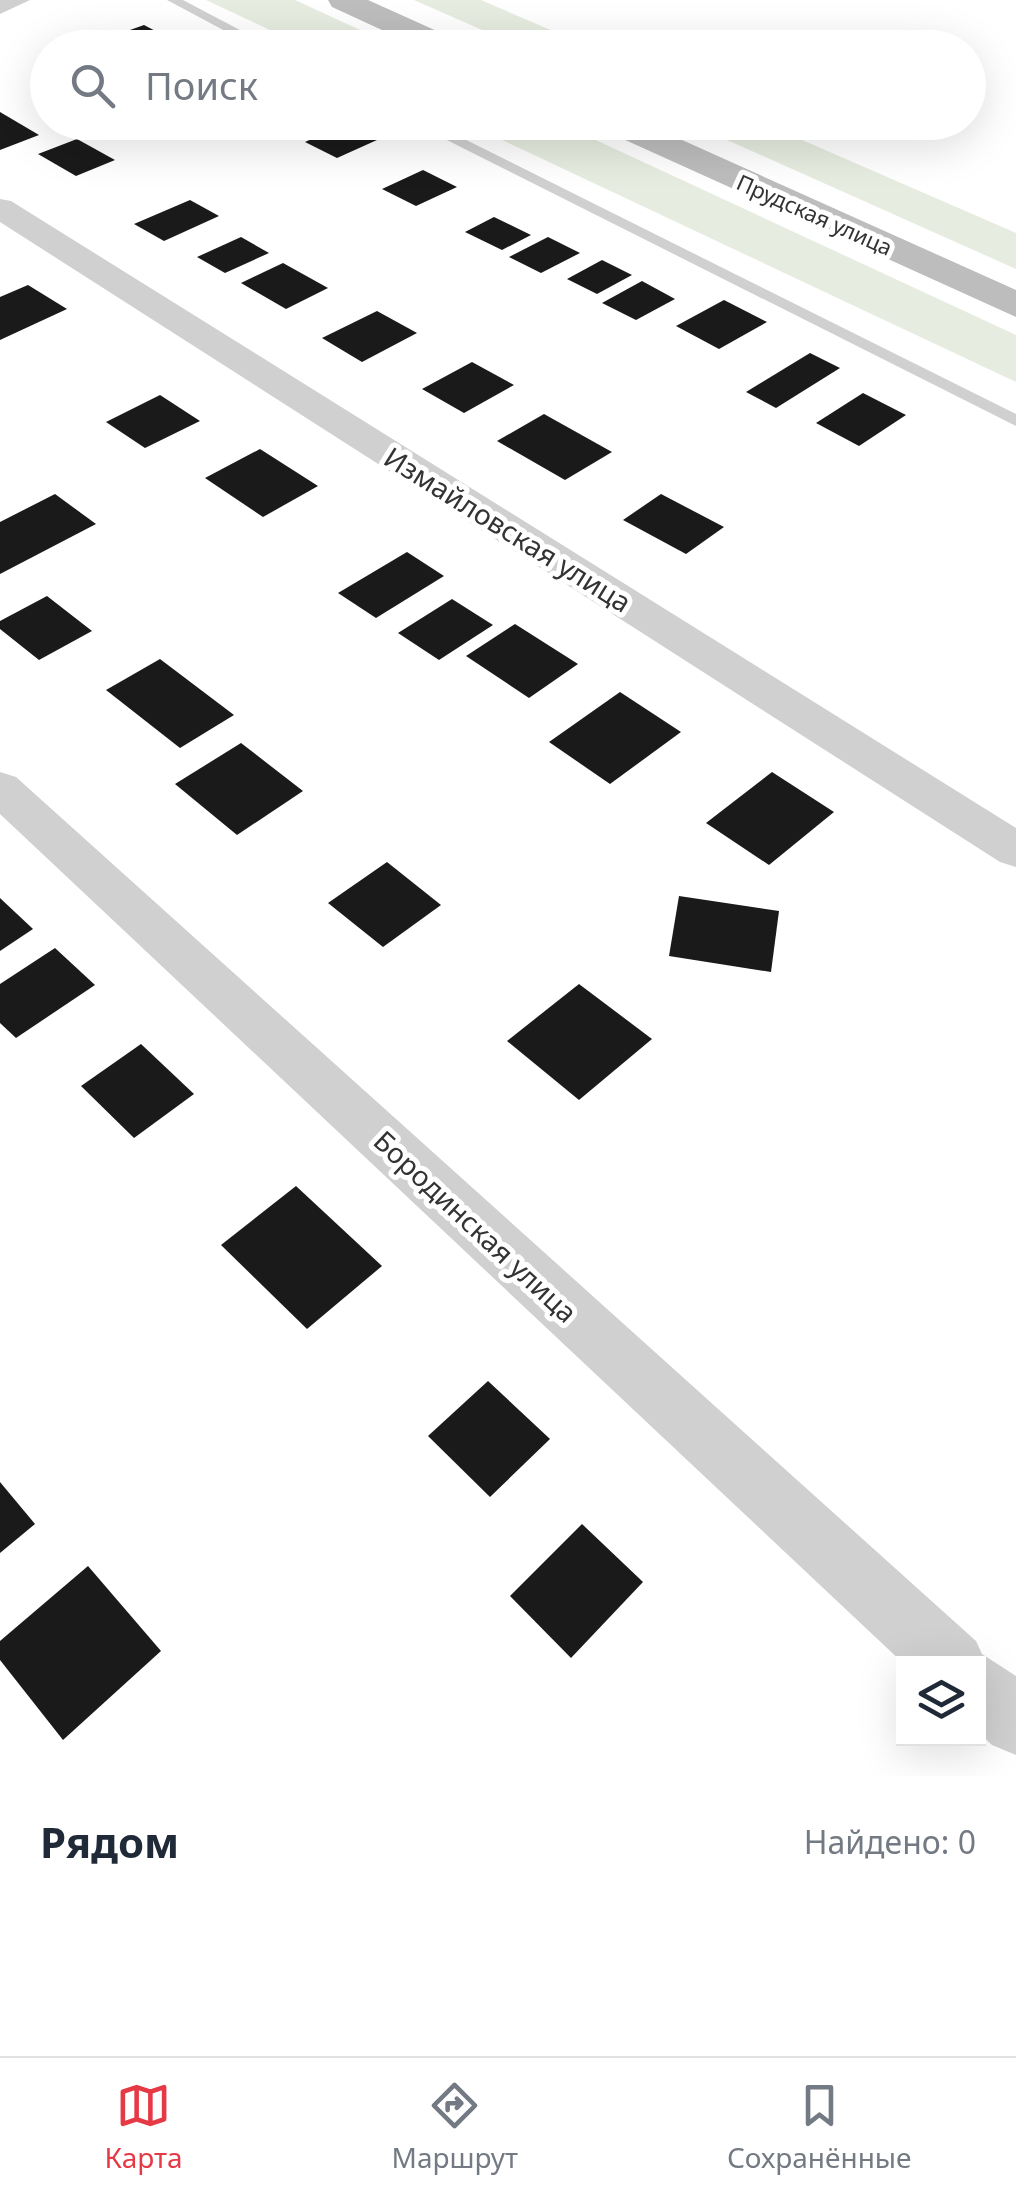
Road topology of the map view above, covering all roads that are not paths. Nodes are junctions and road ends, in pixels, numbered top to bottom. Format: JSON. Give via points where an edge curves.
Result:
{"nodes":[{"id":1,"x":17,"y":0,"type":"edge"},
{"id":2,"x":173,"y":0,"type":"edge"},
{"id":3,"x":343,"y":0,"type":"edge"},
{"id":4,"x":0,"y":6,"type":"edge"},
{"id":5,"x":232,"y":30,"type":"edge"},
{"id":6,"x":409,"y":30,"type":"edge"},
{"id":7,"x":454,"y":140,"type":"edge"},
{"id":8,"x":653,"y":140,"type":"edge"},
{"id":9,"x":0,"y":208,"type":"edge"},
{"id":10,"x":1016,"y":305,"type":"edge"},
{"id":11,"x":1016,"y":421,"type":"edge"},
{"id":12,"x":0,"y":788,"type":"edge"},
{"id":13,"x":1016,"y":850,"type":"edge"},
{"id":14,"x":945,"y":1656,"type":"edge"},
{"id":15,"x":986,"y":1693,"type":"edge"},
{"id":16,"x":1016,"y":1721,"type":"edge"}],
"edges":[{"from":1,"to":4,"type":"street"},
{"from":2,"to":5,"type":"lane"},
{"from":3,"to":6,"type":"street"},
{"from":7,"to":11,"type":"lane"},
{"from":8,"to":10,"type":"street","name":"Прудская улица"},
{"from":9,"to":13,"type":"street","name":"Измайловская улица"},
{"from":12,"to":14,"type":"street","name":"Бородинская улица"},
{"from":15,"to":16,"type":"street"}]}
